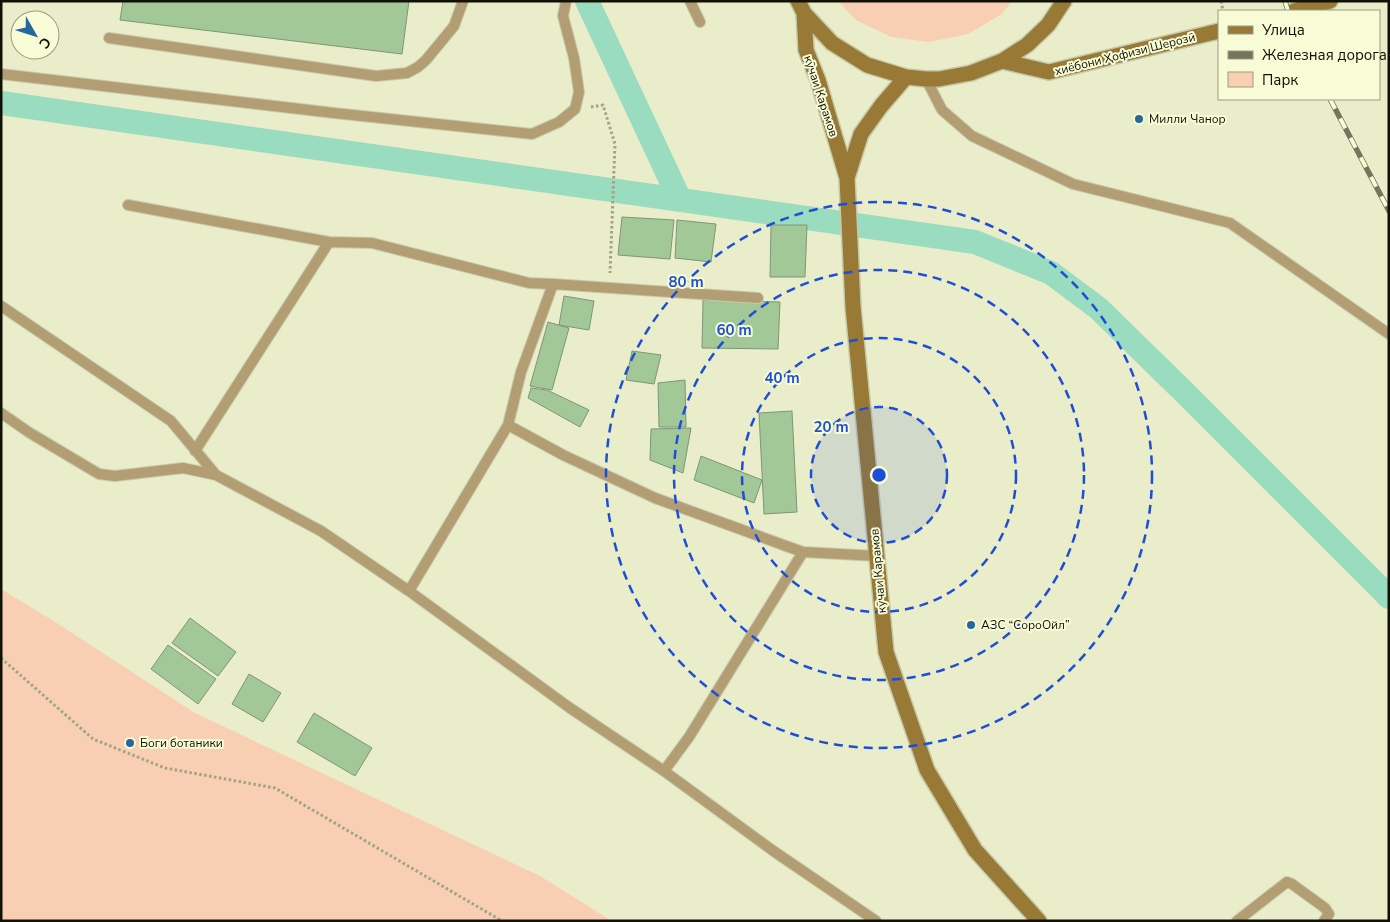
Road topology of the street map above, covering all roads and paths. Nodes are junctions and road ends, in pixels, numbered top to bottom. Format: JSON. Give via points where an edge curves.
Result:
{"nodes":[{"id":1,"x":464,"y":1,"type":"edge"},
{"id":2,"x":566,"y":1,"type":"edge"},
{"id":3,"x":690,"y":1,"type":"edge"},
{"id":4,"x":1064,"y":1,"type":"edge"},
{"id":5,"x":1330,"y":1,"type":"edge"},
{"id":6,"x":801,"y":7,"type":"edge"},
{"id":7,"x":1298,"y":10,"type":"edge"},
{"id":8,"x":700,"y":22,"type":"dead end"},
{"id":9,"x":1218,"y":31,"type":"edge"},
{"id":10,"x":109,"y":38,"type":"dead end"},
{"id":11,"x":1002,"y":61,"type":"junction"},
{"id":12,"x":1,"y":74,"type":"edge"},
{"id":13,"x":906,"y":77,"type":"junction"},
{"id":14,"x":926,"y":79,"type":"junction"},
{"id":15,"x":575,"y":109,"type":"junction"},
{"id":16,"x":847,"y":178,"type":"junction"},
{"id":17,"x":128,"y":205,"type":"dead end"},
{"id":18,"x":329,"y":242,"type":"junction"},
{"id":19,"x":553,"y":284,"type":"junction"},
{"id":20,"x":609,"y":288,"type":"junction"},
{"id":21,"x":758,"y":298,"type":"dead end"},
{"id":22,"x":1,"y":306,"type":"edge"},
{"id":23,"x":1389,"y":334,"type":"edge"},
{"id":24,"x":1,"y":413,"type":"edge"},
{"id":25,"x":508,"y":424,"type":"junction"},
{"id":26,"x":195,"y":451,"type":"junction"},
{"id":27,"x":216,"y":475,"type":"junction"},
{"id":28,"x":804,"y":552,"type":"junction"},
{"id":29,"x":877,"y":556,"type":"junction"},
{"id":30,"x":409,"y":591,"type":"junction"},
{"id":31,"x":1,"y":658,"type":"edge"},
{"id":32,"x":664,"y":770,"type":"junction"},
{"id":33,"x":502,"y":921,"type":"edge"},
{"id":34,"x":876,"y":921,"type":"edge"},
{"id":35,"x":1039,"y":921,"type":"edge"},
{"id":36,"x":1237,"y":921,"type":"edge"},
{"id":37,"x":1324,"y":921,"type":"edge"}],
"edges":[{"from":1,"to":10,"type":"lane","via":[[454,26],[426,60],[406,73],[384,76]]},
{"from":2,"to":15,"type":"lane","via":[[563,16],[579,92]]},
{"from":3,"to":8,"type":"lane"},
{"from":4,"to":11,"type":"main road","via":[[1048,25]]},
{"from":5,"to":7,"type":"main road"},
{"from":6,"to":13,"type":"main road","via":[[832,43],[867,65]]},
{"from":6,"to":16,"type":"main road","name":"кӯчаи Карамов","via":[[806,50]]},
{"from":9,"to":11,"type":"main road","name":"хиёбони Ҳофизи Шерозӣ","via":[[1049,72]]},
{"from":11,"to":14,"type":"main road","via":[[972,74]]},
{"from":12,"to":15,"type":"lane","via":[[532,134],[559,122]]},
{"from":13,"to":14,"type":"main road"},
{"from":13,"to":16,"type":"main road","name":"кӯчаи Карамов","via":[[861,134]]},
{"from":14,"to":23,"type":"lane","via":[[942,110],[972,136],[1073,184],[1230,223]]},
{"from":15,"to":20,"type":"path","via":[[604,105],[615,144]]},
{"from":16,"to":29,"type":"main road","name":"кӯчаи Карамов","via":[[853,307]]},
{"from":17,"to":18,"type":"lane"},
{"from":18,"to":19,"type":"lane","via":[[372,244],[529,283]]},
{"from":18,"to":26,"type":"lane"},
{"from":19,"to":20,"type":"lane"},
{"from":19,"to":25,"type":"lane","via":[[521,372]]},
{"from":20,"to":21,"type":"lane"},
{"from":22,"to":26,"type":"lane","via":[[171,421]]},
{"from":24,"to":27,"type":"lane","via":[[100,474],[114,476],[183,468]]},
{"from":25,"to":28,"type":"lane","via":[[563,455],[655,498]]},
{"from":25,"to":30,"type":"lane"},
{"from":26,"to":27,"type":"lane"},
{"from":27,"to":30,"type":"lane","via":[[320,531]]},
{"from":28,"to":29,"type":"lane"},
{"from":28,"to":32,"type":"lane","via":[[689,737]]},
{"from":29,"to":35,"type":"main road","name":"кӯчаи Карамов","via":[[886,652],[927,770],[975,850]]},
{"from":30,"to":32,"type":"lane","via":[[562,702]]},
{"from":31,"to":33,"type":"path","via":[[93,739],[165,768],[276,788]]},
{"from":32,"to":34,"type":"lane","via":[[772,850]]},
{"from":36,"to":37,"type":"lane","via":[[1287,882],[1325,908],[1329,914]]}]}
